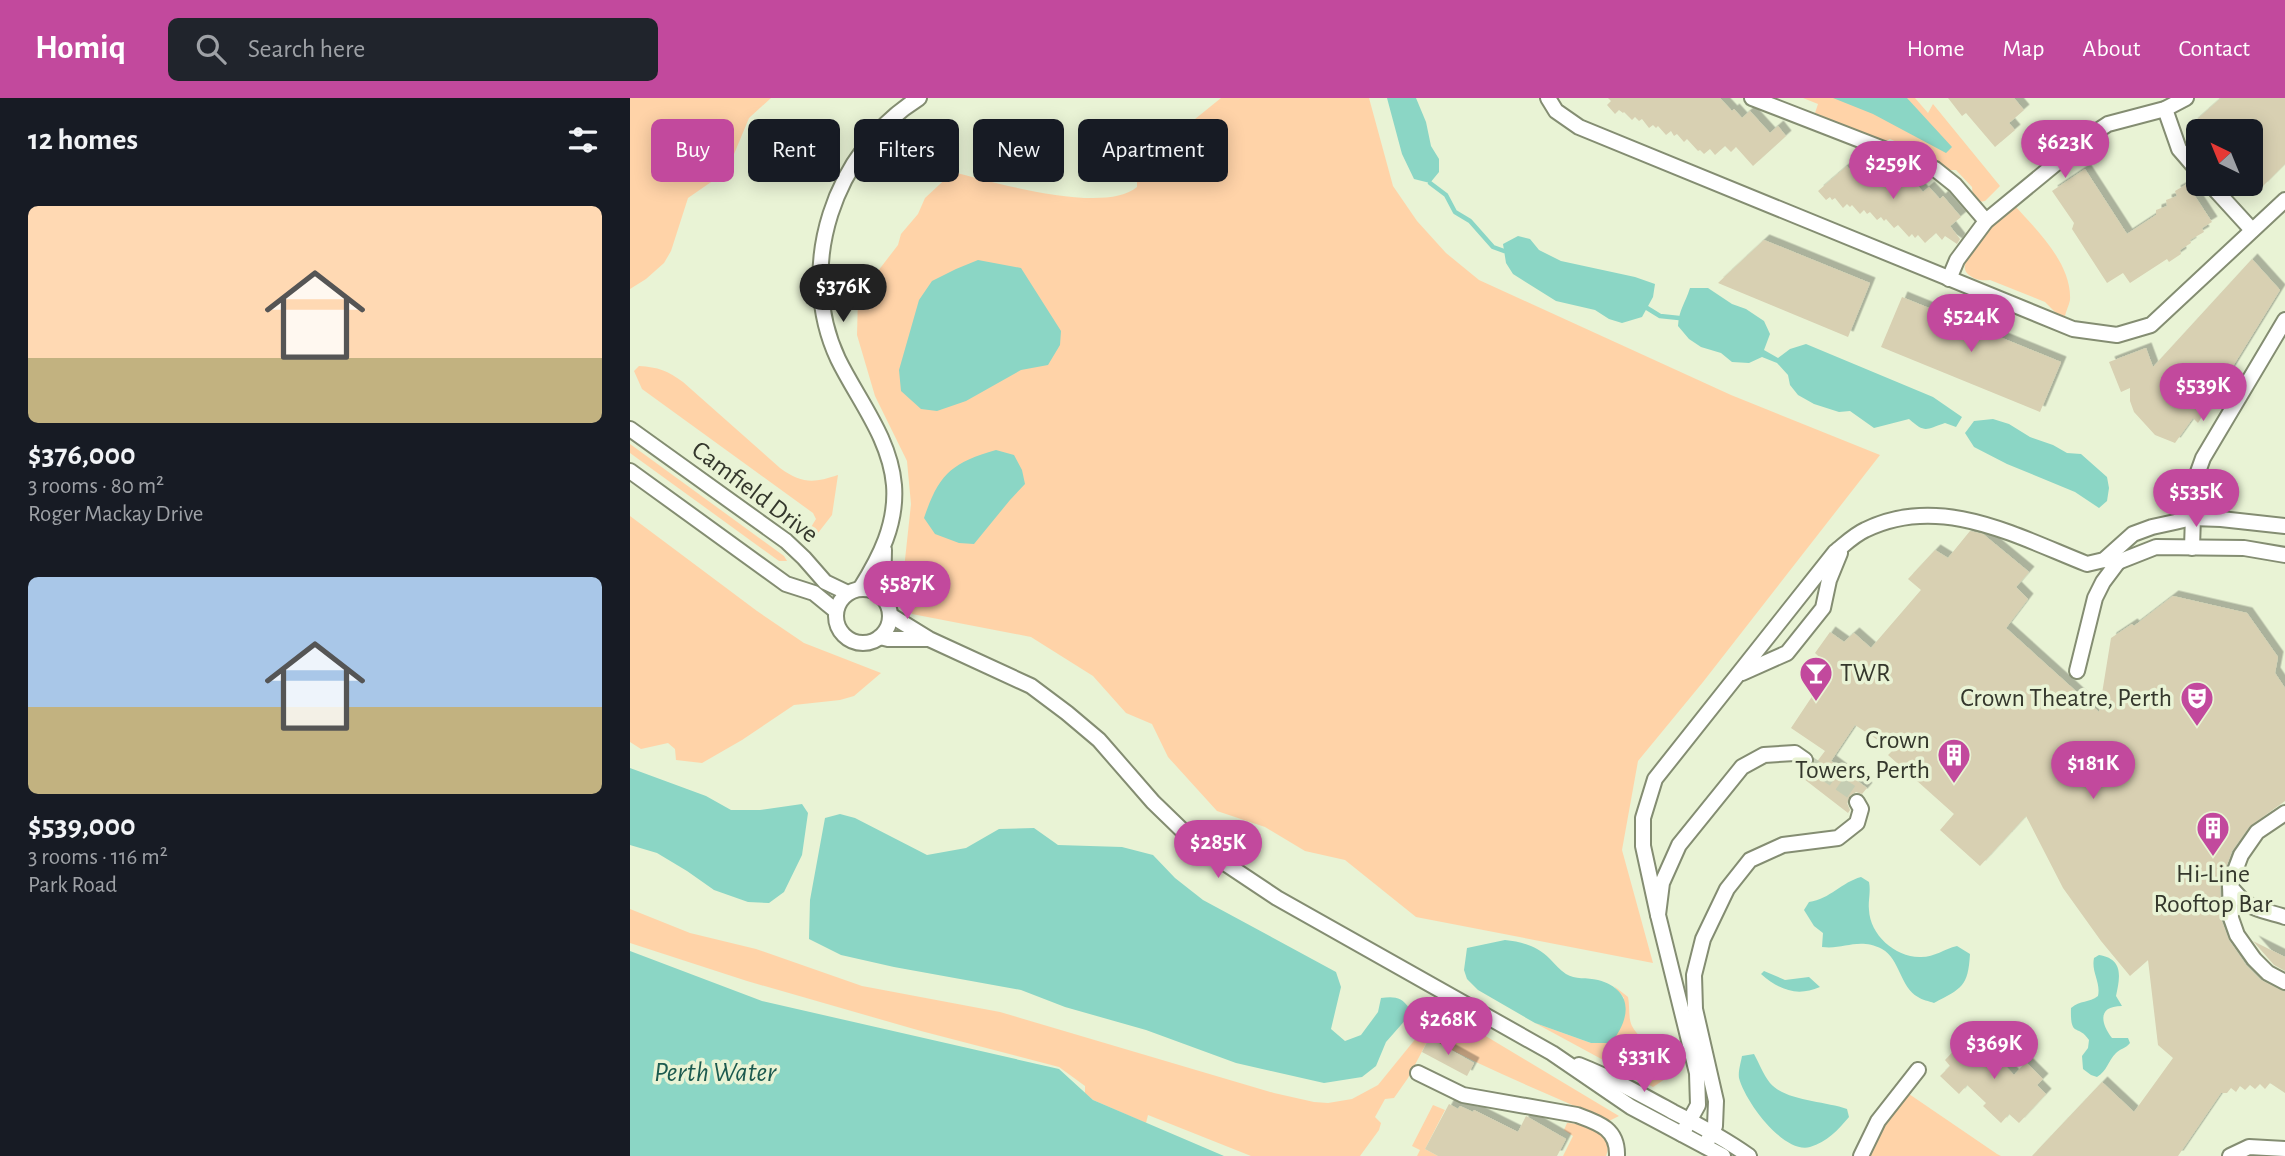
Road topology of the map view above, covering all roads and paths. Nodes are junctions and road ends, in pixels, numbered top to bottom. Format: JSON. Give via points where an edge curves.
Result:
{"nodes":[{"id":1,"x":919,"y":98,"type":"edge"},
{"id":2,"x":1548,"y":98,"type":"edge"},
{"id":3,"x":1752,"y":98,"type":"edge"},
{"id":4,"x":2186,"y":98,"type":"edge"},
{"id":5,"x":2165,"y":109,"type":"junction"},
{"id":6,"x":2186,"y":157,"type":"edge"},
{"id":7,"x":2221,"y":196,"type":"edge"},
{"id":8,"x":2285,"y":200,"type":"edge"},
{"id":9,"x":1986,"y":221,"type":"junction"},
{"id":10,"x":2252,"y":230,"type":"junction"},
{"id":11,"x":1949,"y":279,"type":"junction"},
{"id":12,"x":2285,"y":320,"type":"edge"},
{"id":13,"x":630,"y":429,"type":"edge"},
{"id":14,"x":630,"y":471,"type":"edge"},
{"id":15,"x":2192,"y":518,"type":"junction"},
{"id":16,"x":2285,"y":526,"type":"edge"},
{"id":17,"x":884,"y":545,"type":"junction"},
{"id":18,"x":1842,"y":546,"type":"junction"},
{"id":19,"x":2192,"y":548,"type":"junction"},
{"id":20,"x":2285,"y":555,"type":"edge"},
{"id":21,"x":2111,"y":561,"type":"junction"},
{"id":22,"x":854,"y":591,"type":"junction"},
{"id":23,"x":883,"y":597,"type":"junction"},
{"id":24,"x":836,"y":611,"type":"junction"},
{"id":25,"x":890,"y":615,"type":"junction"},
{"id":26,"x":880,"y":636,"type":"junction"},
{"id":27,"x":929,"y":639,"type":"junction"},
{"id":28,"x":2077,"y":671,"type":"dead end"},
{"id":29,"x":1737,"y":675,"type":"junction"},
{"id":30,"x":1805,"y":760,"type":"tunnel mouth"},
{"id":31,"x":1857,"y":802,"type":"dead end"},
{"id":32,"x":2285,"y":813,"type":"edge"},
{"id":33,"x":2230,"y":884,"type":"junction"},
{"id":34,"x":1658,"y":915,"type":"junction"},
{"id":35,"x":2285,"y":917,"type":"edge"},
{"id":36,"x":2285,"y":982,"type":"edge"},
{"id":37,"x":1552,"y":1054,"type":"junction"},
{"id":38,"x":1918,"y":1070,"type":"dead end"},
{"id":39,"x":1418,"y":1073,"type":"dead end"},
{"id":40,"x":1690,"y":1121,"type":"junction"},
{"id":41,"x":1712,"y":1133,"type":"junction"},
{"id":42,"x":1682,"y":1134,"type":"junction"},
{"id":43,"x":1704,"y":1146,"type":"junction"},
{"id":44,"x":2285,"y":1149,"type":"edge"},
{"id":45,"x":1617,"y":1156,"type":"edge"},
{"id":46,"x":1723,"y":1156,"type":"edge"},
{"id":47,"x":1749,"y":1156,"type":"edge"},
{"id":48,"x":1861,"y":1156,"type":"edge"},
{"id":49,"x":2230,"y":1156,"type":"edge"}],
"edges":[{"from":1,"to":17,"type":"street","via":[[876,133],[848,172],[828,220],[820,266],[827,330],[890,463],[894,506]]},
{"from":2,"to":11,"type":"street","via":[[1556,111],[1579,127]]},
{"from":3,"to":9,"type":"street","via":[[1935,169]]},
{"from":4,"to":5,"type":"street"},
{"from":5,"to":6,"type":"street"},
{"from":5,"to":9,"type":"street","via":[[2108,124],[2088,136]]},
{"from":7,"to":10,"type":"street"},
{"from":8,"to":10,"type":"street"},
{"from":9,"to":11,"type":"street"},
{"from":10,"to":11,"type":"street","via":[[2151,325],[2117,335],[2074,329]]},
{"from":12,"to":15,"type":"street","via":[[2203,458],[2194,483]]},
{"from":13,"to":22,"type":"street","name":"Camfield Drive","via":[[786,541],[825,582]]},
{"from":14,"to":24,"type":"street","via":[[786,584],[814,593]]},
{"from":15,"to":16,"type":"street"},
{"from":15,"to":19,"type":"street"},
{"from":15,"to":21,"type":"street","via":[[2133,534]]},
{"from":17,"to":22,"type":"street"},
{"from":17,"to":23,"type":"street"},
{"from":18,"to":21,"type":"street","via":[[1884,522],[1907,516],[1950,515],[2087,564]]},
{"from":18,"to":29,"type":"street"},
{"from":18,"to":29,"type":"street","via":[[1823,608],[1787,653]]},
{"from":19,"to":20,"type":"street","via":[[2244,548]]},
{"from":19,"to":21,"type":"street","via":[[2156,547]]},
{"from":21,"to":28,"type":"street","via":[[2095,598]]},
{"from":22,"to":23,"type":"street","via":[[869,589]]},
{"from":22,"to":24,"type":"street"},
{"from":23,"to":25,"type":"street"},
{"from":24,"to":26,"type":"street","via":[[838,627],[849,639],[865,643]]},
{"from":25,"to":26,"type":"street"},
{"from":25,"to":27,"type":"street"},
{"from":26,"to":27,"type":"street"},
{"from":27,"to":37,"type":"street","via":[[1031,686],[1067,713],[1099,740],[1184,832],[1239,874]]},
{"from":29,"to":34,"type":"street","via":[[1655,779],[1643,818],[1643,846]]},
{"from":30,"to":34,"type":"street","via":[[1794,753],[1764,755],[1742,767],[1678,845],[1662,883]]},
{"from":31,"to":41,"type":"street","via":[[1861,809],[1857,823],[1838,838],[1783,845],[1750,860],[1727,889],[1703,939],[1694,975],[1695,1009],[1716,1101]]},
{"from":32,"to":33,"type":"street","via":[[2258,832],[2241,855]]},
{"from":33,"to":35,"type":"street","via":[[2242,902]]},
{"from":33,"to":36,"type":"street","via":[[2231,918],[2237,935],[2268,973]]},
{"from":34,"to":40,"type":"street","via":[[1697,1073],[1698,1105]]},
{"from":37,"to":40,"type":"street","via":[[1609,1077]]},
{"from":37,"to":42,"type":"street","via":[[1631,1107]]},
{"from":38,"to":48,"type":"street","via":[[1878,1121]]},
{"from":39,"to":45,"type":"street","via":[[1463,1095],[1594,1122],[1611,1133]]},
{"from":40,"to":41,"type":"street"},
{"from":40,"to":42,"type":"street"},
{"from":41,"to":43,"type":"street"},
{"from":41,"to":47,"type":"street"},
{"from":42,"to":43,"type":"street"},
{"from":43,"to":46,"type":"street"},
{"from":44,"to":49,"type":"street","via":[[2249,1147]]}]}
